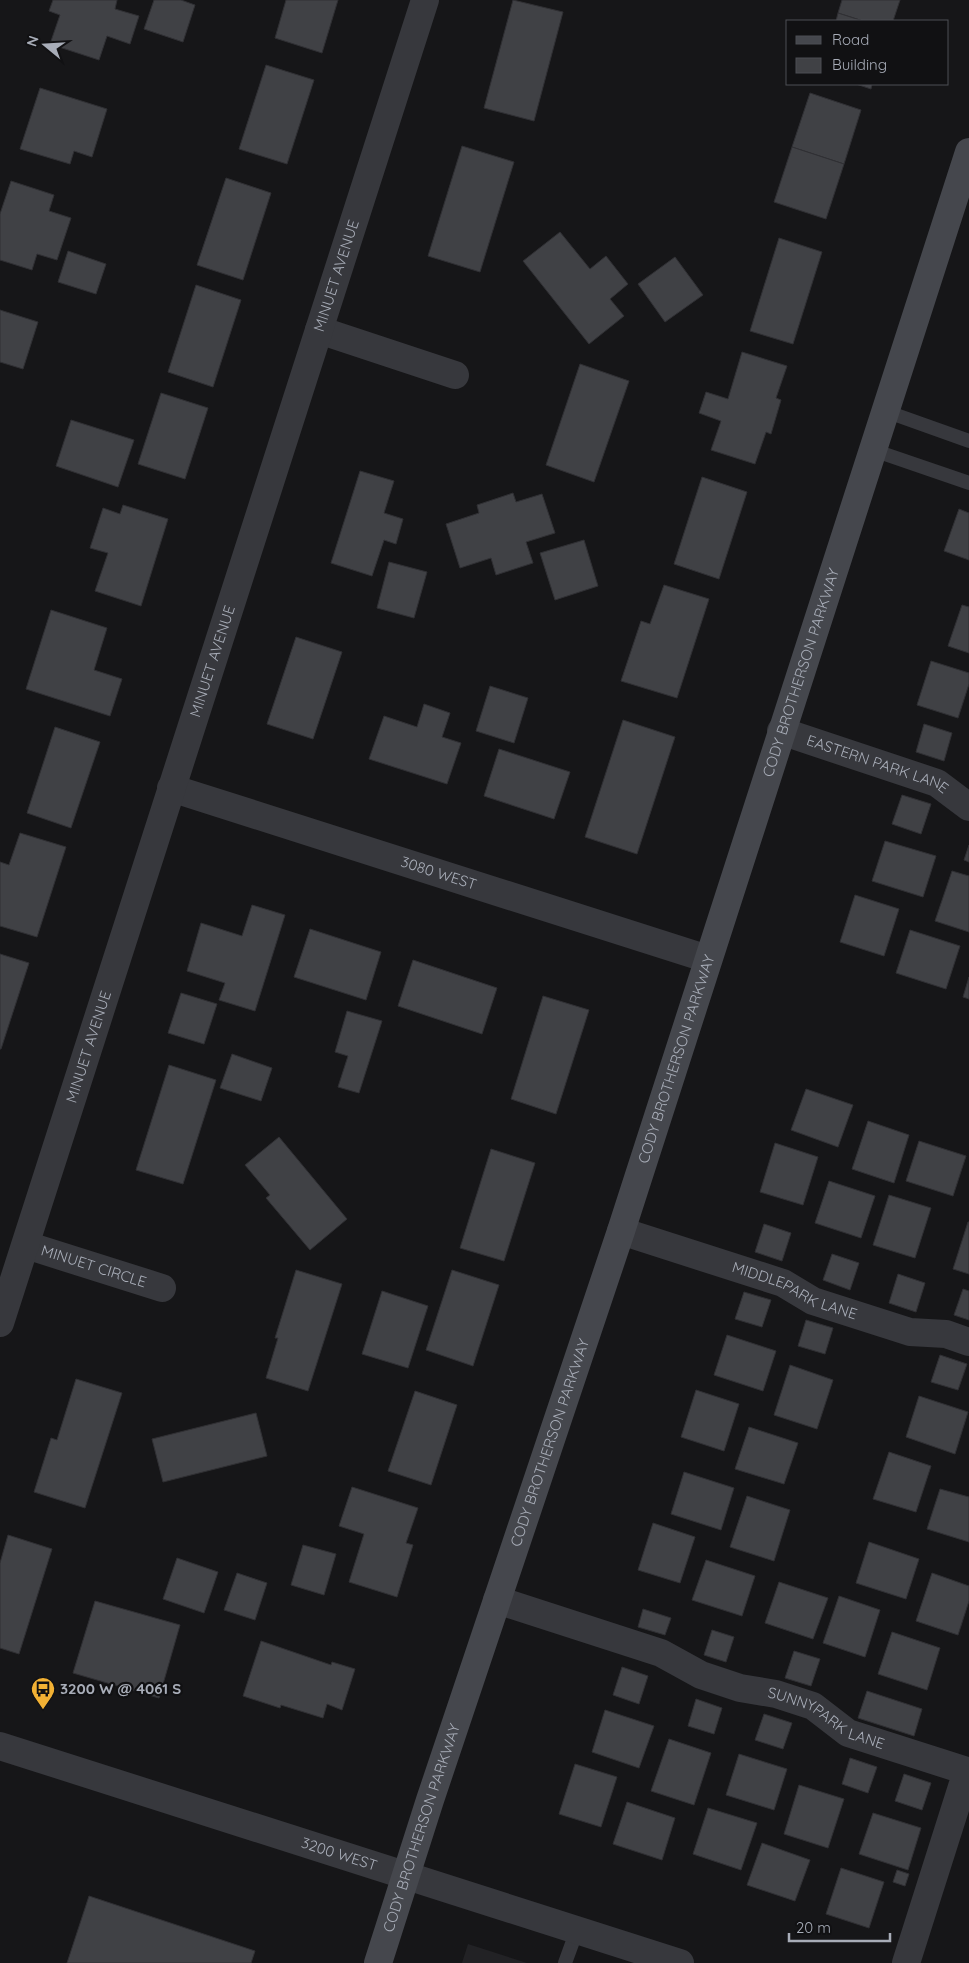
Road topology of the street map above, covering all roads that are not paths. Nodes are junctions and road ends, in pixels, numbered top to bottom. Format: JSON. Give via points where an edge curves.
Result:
{"nodes":[{"id":1,"x":425,"y":0,"type":"edge"},
{"id":2,"x":969,"y":152,"type":"edge"},
{"id":3,"x":319,"y":330,"type":"junction"},
{"id":4,"x":456,"y":375,"type":"dead end"},
{"id":5,"x":885,"y":411,"type":"junction"},
{"id":6,"x":969,"y":441,"type":"edge"},
{"id":7,"x":873,"y":450,"type":"junction"},
{"id":8,"x":969,"y":483,"type":"edge"},
{"id":9,"x":781,"y":732,"type":"junction"},
{"id":10,"x":171,"y":788,"type":"junction"},
{"id":11,"x":969,"y":807,"type":"edge"},
{"id":12,"x":708,"y":959,"type":"junction"},
{"id":13,"x":620,"y":1231,"type":"junction"},
{"id":14,"x":26,"y":1245,"type":"junction"},
{"id":15,"x":162,"y":1288,"type":"dead end"},
{"id":16,"x":0,"y":1323,"type":"edge"},
{"id":17,"x":969,"y":1342,"type":"edge"},
{"id":18,"x":497,"y":1600,"type":"junction"},
{"id":19,"x":0,"y":1746,"type":"edge"},
{"id":20,"x":406,"y":1875,"type":"junction"},
{"id":21,"x":577,"y":1930,"type":"junction"},
{"id":22,"x":378,"y":1963,"type":"edge"},
{"id":23,"x":565,"y":1963,"type":"edge"},
{"id":24,"x":680,"y":1963,"type":"edge"},
{"id":25,"x":906,"y":1963,"type":"edge"}],
"edges":[{"from":1,"to":3,"type":"street","name":"MINUET AVENUE"},
{"from":2,"to":5,"type":"main road","name":"CODY BROTHERSON PARKWAY"},
{"from":3,"to":4,"type":"street"},
{"from":3,"to":10,"type":"street","name":"MINUET AVENUE"},
{"from":5,"to":6,"type":"lane"},
{"from":5,"to":7,"type":"main road","name":"CODY BROTHERSON PARKWAY"},
{"from":7,"to":8,"type":"lane"},
{"from":7,"to":9,"type":"main road","name":"CODY BROTHERSON PARKWAY"},
{"from":9,"to":11,"type":"street","name":"EASTERN PARK LANE","via":[[937,784]]},
{"from":9,"to":12,"type":"main road","name":"CODY BROTHERSON PARKWAY"},
{"from":10,"to":12,"type":"street","name":"3080 WEST"},
{"from":10,"to":14,"type":"street","name":"MINUET AVENUE"},
{"from":12,"to":13,"type":"main road","name":"CODY BROTHERSON PARKWAY"},
{"from":13,"to":17,"type":"street","name":"MIDDLEPARK LANE","via":[[783,1283],[813,1301],[910,1332],[946,1334]]},
{"from":13,"to":18,"type":"main road","name":"CODY BROTHERSON PARKWAY"},
{"from":14,"to":15,"type":"street","name":"MINUET CIRCLE"},
{"from":14,"to":16,"type":"street","name":"MINUET AVENUE"},
{"from":18,"to":20,"type":"main road","name":"CODY BROTHERSON PARKWAY"},
{"from":18,"to":25,"type":"street","name":"SUNNYPARK LANE","via":[[661,1653],[701,1676],[813,1706],[848,1733],[967,1771]]},
{"from":19,"to":20,"type":"street","name":"3200 WEST"},
{"from":20,"to":21,"type":"street","name":"3200 WEST"},
{"from":20,"to":22,"type":"main road","name":"CODY BROTHERSON PARKWAY"},
{"from":21,"to":23,"type":"lane"},
{"from":21,"to":24,"type":"street","name":"3200 WEST"}]}
